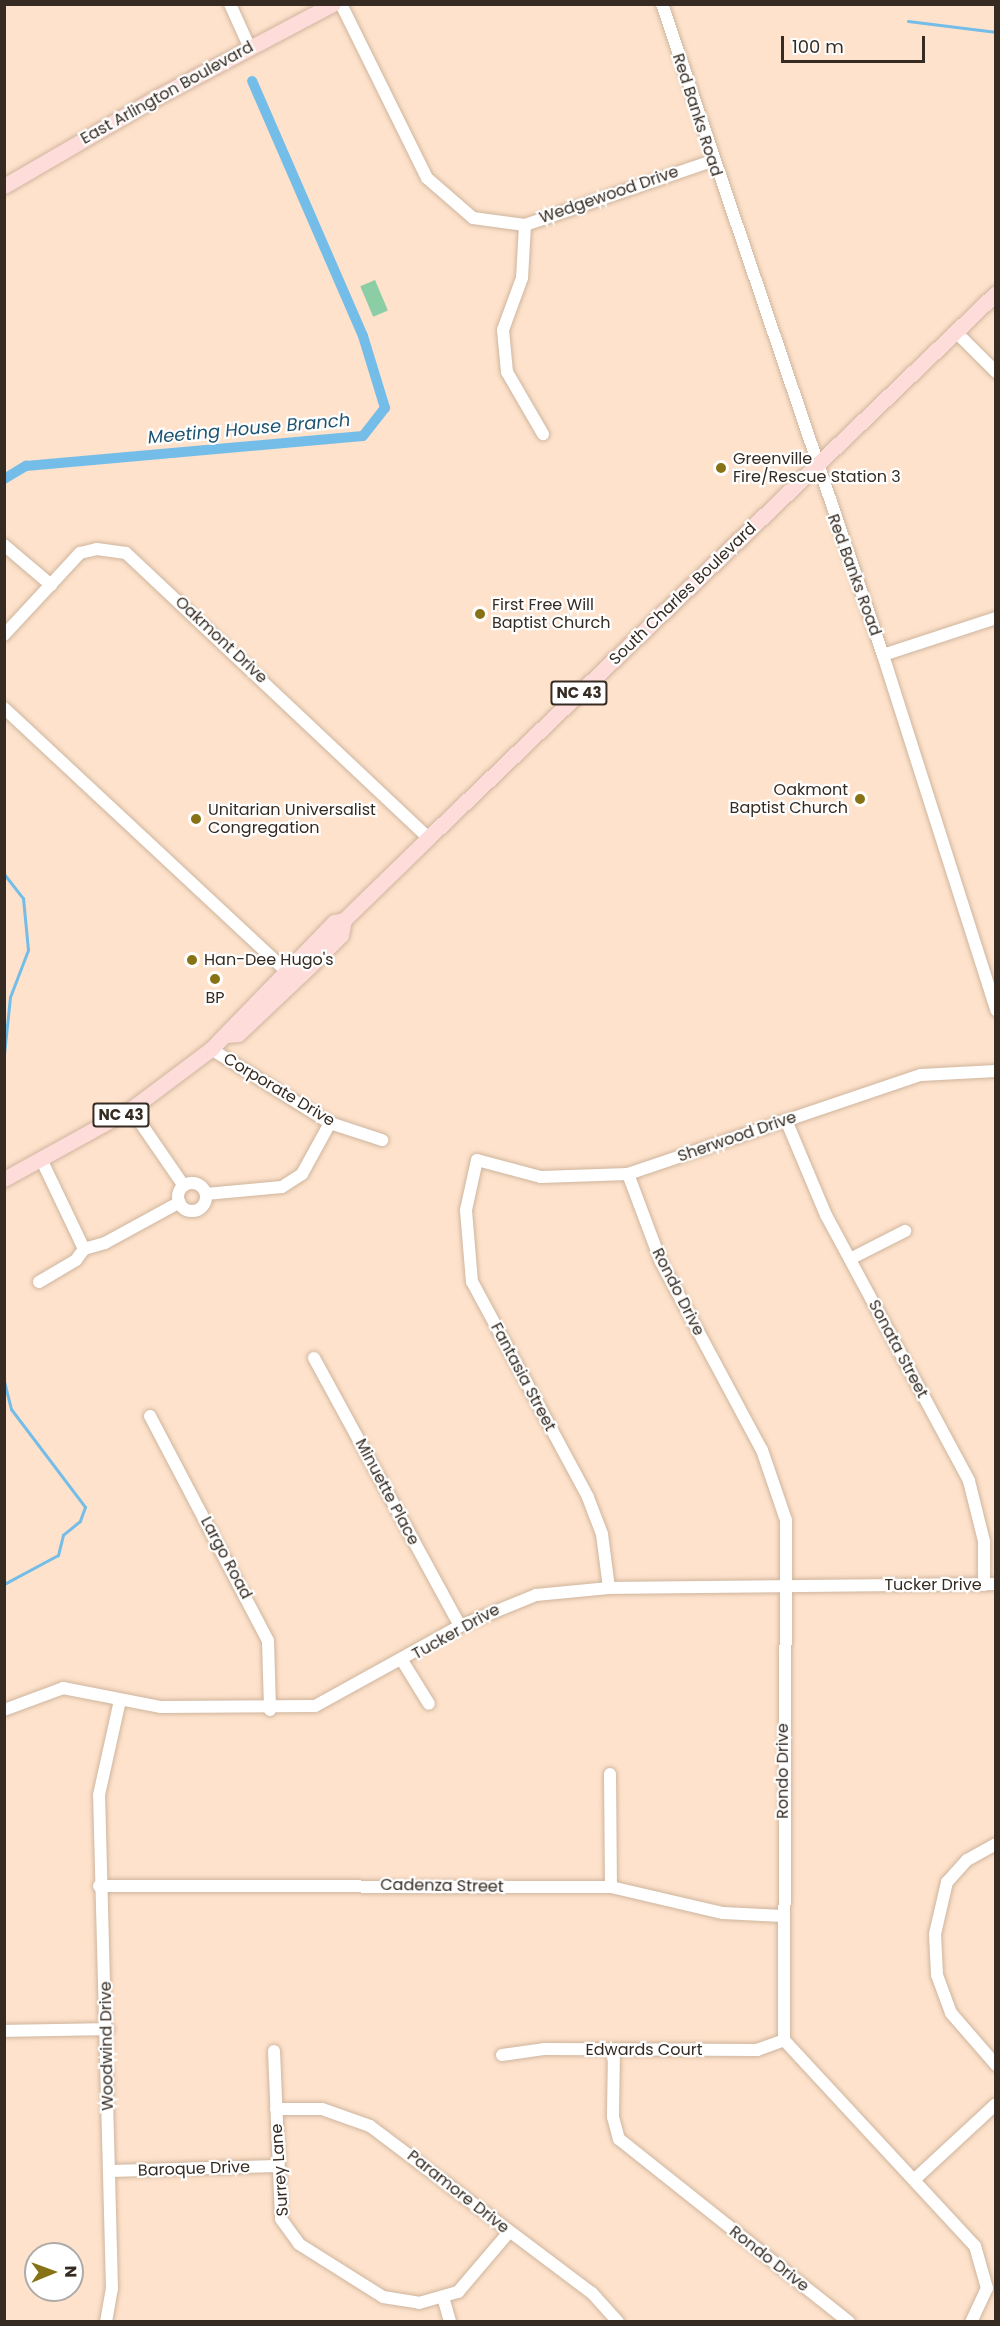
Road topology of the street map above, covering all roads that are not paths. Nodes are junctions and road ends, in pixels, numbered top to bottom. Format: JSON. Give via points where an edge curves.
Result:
{"nodes":[{"id":1,"x":230,"y":4,"type":"edge"},
{"id":2,"x":333,"y":4,"type":"edge"},
{"id":3,"x":341,"y":4,"type":"edge"},
{"id":4,"x":662,"y":4,"type":"edge"},
{"id":5,"x":249,"y":46,"type":"junction"},
{"id":6,"x":711,"y":161,"type":"junction"},
{"id":7,"x":5,"y":184,"type":"edge"},
{"id":8,"x":525,"y":225,"type":"junction"},
{"id":9,"x":996,"y":293,"type":"edge"},
{"id":10,"x":956,"y":332,"type":"junction"},
{"id":11,"x":996,"y":372,"type":"edge"},
{"id":12,"x":543,"y":434,"type":"dead end"},
{"id":13,"x":816,"y":466,"type":"junction"},
{"id":14,"x":4,"y":545,"type":"edge"},
{"id":15,"x":51,"y":585,"type":"junction"},
{"id":16,"x":996,"y":618,"type":"edge"},
{"id":17,"x":4,"y":635,"type":"edge"},
{"id":18,"x":883,"y":655,"type":"junction"},
{"id":19,"x":4,"y":708,"type":"edge"},
{"id":20,"x":428,"y":838,"type":"junction"},
{"id":21,"x":344,"y":920,"type":"junction"},
{"id":22,"x":330,"y":927,"type":"junction"},
{"id":23,"x":310,"y":966,"type":"junction"},
{"id":24,"x":285,"y":970,"type":"junction"},
{"id":25,"x":996,"y":1010,"type":"edge"},
{"id":26,"x":242,"y":1030,"type":"junction"},
{"id":27,"x":226,"y":1035,"type":"junction"},
{"id":28,"x":211,"y":1049,"type":"junction"},
{"id":29,"x":996,"y":1071,"type":"edge"},
{"id":30,"x":131,"y":1109,"type":"junction"},
{"id":31,"x":786,"y":1120,"type":"junction"},
{"id":32,"x":330,"y":1124,"type":"junction"},
{"id":33,"x":382,"y":1140,"type":"dead end"},
{"id":34,"x":477,"y":1160,"type":"joint"},
{"id":35,"x":42,"y":1161,"type":"junction"},
{"id":36,"x":628,"y":1174,"type":"junction"},
{"id":37,"x":4,"y":1179,"type":"edge"},
{"id":38,"x":184,"y":1186,"type":"junction"},
{"id":39,"x":206,"y":1194,"type":"junction"},
{"id":40,"x":180,"y":1202,"type":"junction"},
{"id":41,"x":905,"y":1231,"type":"dead end"},
{"id":42,"x":84,"y":1249,"type":"junction"},
{"id":43,"x":850,"y":1259,"type":"junction"},
{"id":44,"x":39,"y":1282,"type":"dead end"},
{"id":45,"x":314,"y":1358,"type":"dead end"},
{"id":46,"x":150,"y":1416,"type":"dead end"},
{"id":47,"x":990,"y":1585,"type":"edge"},
{"id":48,"x":609,"y":1588,"type":"junction"},
{"id":49,"x":785,"y":1588,"type":"junction"},
{"id":50,"x":460,"y":1626,"type":"junction"},
{"id":51,"x":403,"y":1662,"type":"junction"},
{"id":52,"x":120,"y":1700,"type":"junction"},
{"id":53,"x":429,"y":1704,"type":"dead end"},
{"id":54,"x":4,"y":1710,"type":"edge"},
{"id":55,"x":270,"y":1710,"type":"junction"},
{"id":56,"x":610,"y":1774,"type":"dead end"},
{"id":57,"x":996,"y":1844,"type":"edge"},
{"id":58,"x":99,"y":1886,"type":"junction"},
{"id":59,"x":611,"y":1887,"type":"junction"},
{"id":60,"x":782,"y":1916,"type":"junction"},
{"id":61,"x":108,"y":2029,"type":"junction"},
{"id":62,"x":4,"y":2031,"type":"edge"},
{"id":63,"x":784,"y":2040,"type":"junction"},
{"id":64,"x":614,"y":2050,"type":"junction"},
{"id":65,"x":274,"y":2051,"type":"dead end"},
{"id":66,"x":502,"y":2055,"type":"dead end"},
{"id":67,"x":996,"y":2065,"type":"edge"},
{"id":68,"x":996,"y":2104,"type":"edge"},
{"id":69,"x":276,"y":2109,"type":"junction"},
{"id":70,"x":278,"y":2166,"type":"junction"},
{"id":71,"x":109,"y":2171,"type":"junction"},
{"id":72,"x":915,"y":2179,"type":"junction"},
{"id":73,"x":509,"y":2232,"type":"junction"},
{"id":74,"x":443,"y":2297,"type":"junction"},
{"id":75,"x":106,"y":2322,"type":"edge"},
{"id":76,"x":450,"y":2322,"type":"edge"},
{"id":77,"x":618,"y":2322,"type":"edge"},
{"id":78,"x":849,"y":2322,"type":"edge"},
{"id":79,"x":971,"y":2322,"type":"edge"}],
"edges":[{"from":1,"to":5,"type":"street"},
{"from":2,"to":5,"type":"main road","name":"East Arlington Boulevard"},
{"from":3,"to":8,"type":"street","name":"Wedgewood Drive","via":[[427,178],[473,218]]},
{"from":4,"to":6,"type":"street","name":"Red Banks Road"},
{"from":5,"to":7,"type":"main road","name":"East Arlington Boulevard"},
{"from":6,"to":8,"type":"street","name":"Wedgewood Drive"},
{"from":6,"to":13,"type":"street","name":"Red Banks Road"},
{"from":8,"to":12,"type":"street","via":[[522,278],[503,330],[507,372]]},
{"from":9,"to":10,"type":"main road","name":"South Charles Boulevard","number":"NC 43"},
{"from":10,"to":11,"type":"street"},
{"from":10,"to":13,"type":"main road","name":"South Charles Boulevard","number":"NC 43"},
{"from":13,"to":18,"type":"street","name":"Red Banks Road"},
{"from":13,"to":20,"type":"main road","name":"South Charles Boulevard","number":"NC 43"},
{"from":14,"to":15,"type":"street"},
{"from":15,"to":17,"type":"street","name":"Oakmont Drive"},
{"from":15,"to":20,"type":"street","name":"Oakmont Drive","via":[[81,553],[97,549],[126,554]]},
{"from":16,"to":18,"type":"street"},
{"from":18,"to":25,"type":"street","name":"Red Banks Road"},
{"from":19,"to":24,"type":"street"},
{"from":20,"to":21,"type":"main road","name":"South Charles Boulevard","number":"NC 43"},
{"from":21,"to":22,"type":"main road","name":"South Charles Boulevard","number":"NC 43"},
{"from":21,"to":23,"type":"main road","name":"South Charles Boulevard","number":"NC 43","via":[[341,935]]},
{"from":22,"to":23,"type":"main road","via":[[329,936],[308,959]]},
{"from":22,"to":24,"type":"main road","name":"South Charles Boulevard","number":"NC 43"},
{"from":23,"to":26,"type":"main road","name":"South Charles Boulevard","number":"NC 43"},
{"from":24,"to":26,"type":"main road","via":[[281,983],[244,1018]]},
{"from":24,"to":27,"type":"main road","name":"South Charles Boulevard","number":"NC 43","via":[[230,1024]]},
{"from":26,"to":27,"type":"main road","name":"South Charles Boulevard","number":"NC 43"},
{"from":27,"to":28,"type":"main road","name":"South Charles Boulevard","number":"NC 43"},
{"from":28,"to":30,"type":"main road","name":"South Charles Boulevard","number":"NC 43"},
{"from":28,"to":32,"type":"street","name":"Corporate Drive"},
{"from":29,"to":31,"type":"street","name":"Sherwood Drive","via":[[921,1075]]},
{"from":30,"to":35,"type":"main road","name":"South Charles Boulevard","number":"NC 43"},
{"from":30,"to":38,"type":"street"},
{"from":31,"to":36,"type":"street","name":"Sherwood Drive"},
{"from":31,"to":43,"type":"street","name":"Sonata Street","via":[[804,1170]]},
{"from":32,"to":33,"type":"street","name":"Corporate Drive"},
{"from":32,"to":39,"type":"street","via":[[302,1174],[282,1187]]},
{"from":34,"to":36,"type":"street","name":"Sherwood Drive","via":[[541,1177]]},
{"from":34,"to":48,"type":"street","name":"Fantasia Street","via":[[466,1210],[472,1282],[588,1497],[602,1534]]},
{"from":35,"to":37,"type":"main road","name":"South Charles Boulevard","number":"NC 43"},
{"from":35,"to":42,"type":"street"},
{"from":36,"to":49,"type":"street","name":"Rondo Drive","via":[[661,1262],[777,1484],[786,1520]]},
{"from":38,"to":39,"type":"street","via":[[197,1184]]},
{"from":38,"to":40,"type":"street"},
{"from":39,"to":40,"type":"street","via":[[205,1202],[195,1210]]},
{"from":40,"to":42,"type":"street","via":[[105,1244]]},
{"from":41,"to":43,"type":"street"},
{"from":42,"to":44,"type":"street","via":[[76,1260]]},
{"from":43,"to":47,"type":"street","name":"Sonata Street","via":[[969,1481]]},
{"from":45,"to":50,"type":"street","name":"Minuette Place"},
{"from":46,"to":55,"type":"street","name":"Largo Road","via":[[268,1641]]},
{"from":47,"to":49,"type":"street","name":"Tucker Drive"},
{"from":48,"to":49,"type":"street","name":"Tucker Drive"},
{"from":48,"to":50,"type":"street","name":"Tucker Drive","via":[[536,1595]]},
{"from":49,"to":60,"type":"street","name":"Rondo Drive"},
{"from":50,"to":51,"type":"street","name":"Tucker Drive"},
{"from":51,"to":53,"type":"street"},
{"from":51,"to":55,"type":"street","name":"Tucker Drive","via":[[315,1706]]},
{"from":52,"to":54,"type":"street","name":"Tucker Drive","via":[[63,1688]]},
{"from":52,"to":55,"type":"street","name":"Tucker Drive","via":[[161,1707]]},
{"from":52,"to":58,"type":"street","name":"Woodwind Drive","via":[[99,1795]]},
{"from":56,"to":59,"type":"street"},
{"from":57,"to":67,"type":"street","via":[[968,1860],[947,1882],[935,1934],[937,1975],[951,2013]]},
{"from":58,"to":59,"type":"street","name":"Cadenza Street"},
{"from":58,"to":61,"type":"street","name":"Woodwind Drive"},
{"from":59,"to":60,"type":"street","name":"Cadenza Street","via":[[723,1913]]},
{"from":60,"to":63,"type":"street","name":"Rondo Drive"},
{"from":61,"to":62,"type":"street"},
{"from":61,"to":71,"type":"street","name":"Woodwind Drive"},
{"from":63,"to":64,"type":"street","name":"Edwards Court","via":[[758,2050]]},
{"from":63,"to":72,"type":"street"},
{"from":64,"to":66,"type":"street","name":"Edwards Court"},
{"from":64,"to":78,"type":"street","name":"Rondo Drive","via":[[613,2117],[619,2139]]},
{"from":65,"to":69,"type":"street","name":"Surrey Lane"},
{"from":68,"to":72,"type":"street"},
{"from":69,"to":70,"type":"street","name":"Surrey Lane"},
{"from":69,"to":73,"type":"street","name":"Paramore Drive","via":[[322,2109],[362,2122]]},
{"from":70,"to":71,"type":"street","name":"Baroque Drive"},
{"from":70,"to":74,"type":"street","name":"Surrey Lane","via":[[281,2219],[299,2244],[383,2297],[419,2303]]},
{"from":71,"to":75,"type":"street","name":"Woodwind Drive","via":[[112,2289]]},
{"from":72,"to":79,"type":"street","via":[[975,2246],[985,2268],[987,2288]]},
{"from":73,"to":74,"type":"street","name":"Surrey Lane","via":[[458,2292]]},
{"from":73,"to":77,"type":"street","name":"Paramore Drive","via":[[592,2293]]},
{"from":74,"to":76,"type":"street"}]}
